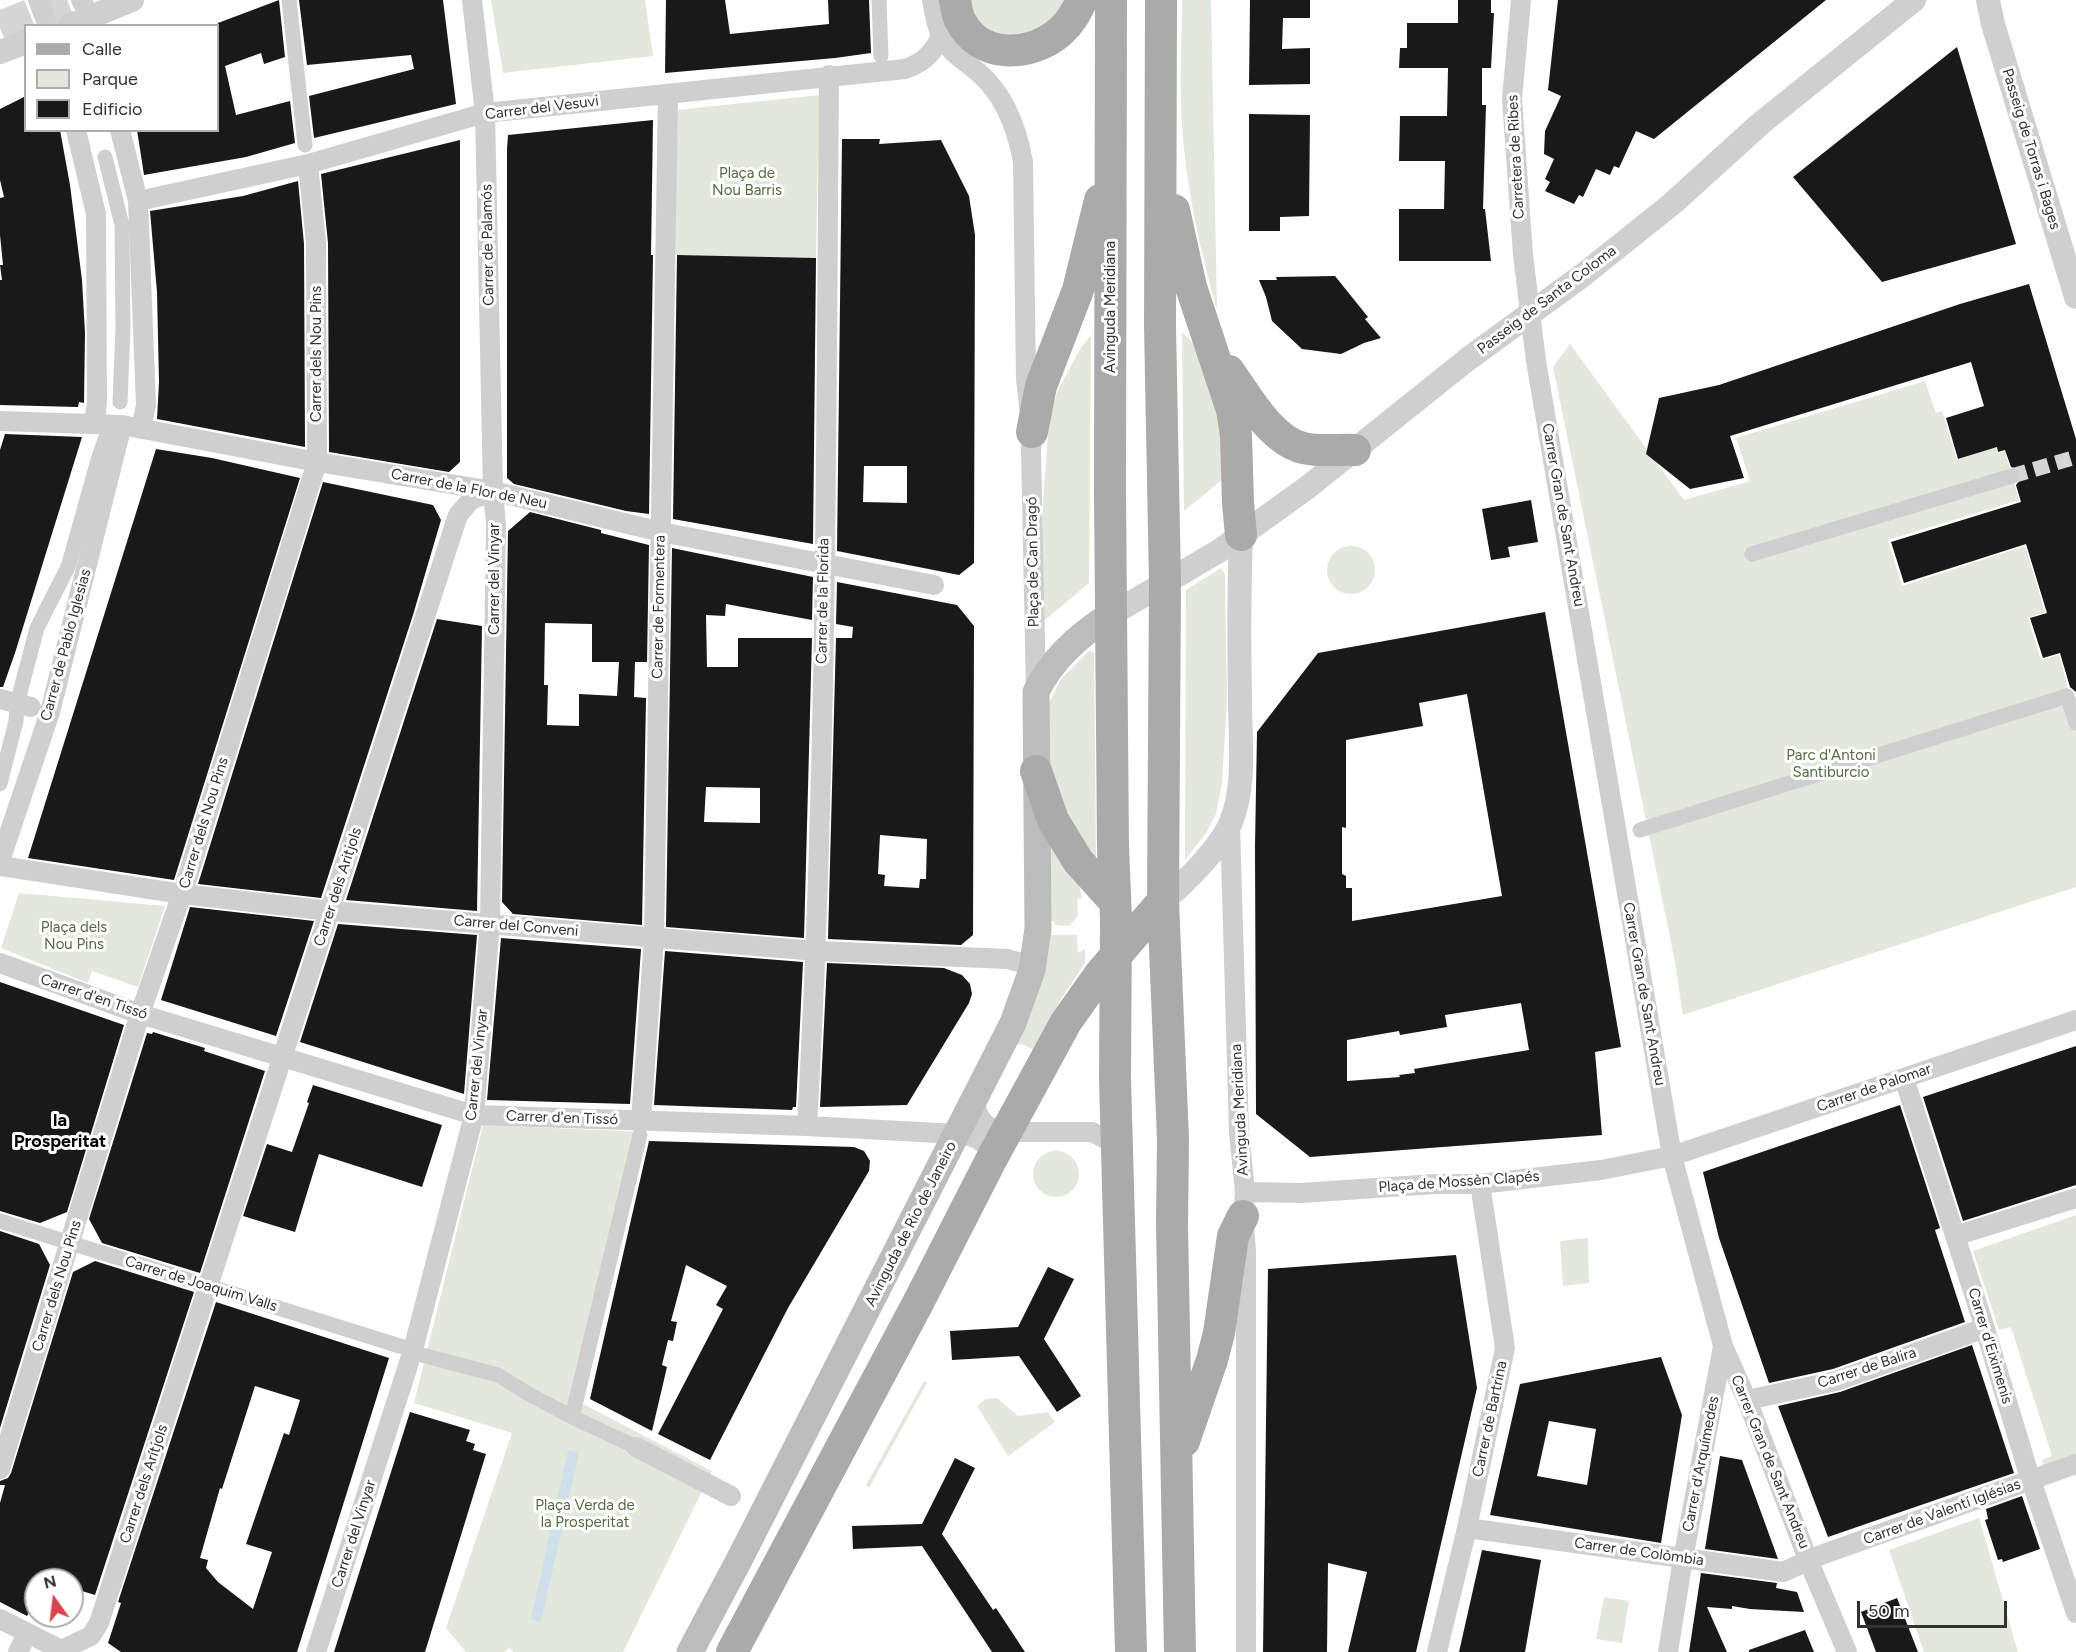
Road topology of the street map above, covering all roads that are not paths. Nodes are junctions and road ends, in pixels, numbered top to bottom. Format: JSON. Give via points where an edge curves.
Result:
{"nodes":[{"id":1,"x":38,"y":0,"type":"edge"},
{"id":2,"x":132,"y":0,"type":"edge"},
{"id":3,"x":289,"y":0,"type":"edge"},
{"id":4,"x":471,"y":0,"type":"edge"},
{"id":5,"x":879,"y":0,"type":"edge"},
{"id":6,"x":932,"y":0,"type":"edge"},
{"id":7,"x":955,"y":0,"type":"edge"},
{"id":8,"x":1082,"y":0,"type":"edge"},
{"id":9,"x":1111,"y":0,"type":"edge"},
{"id":10,"x":1161,"y":0,"type":"edge"},
{"id":11,"x":1521,"y":0,"type":"edge"},
{"id":12,"x":1914,"y":0,"type":"edge"},
{"id":13,"x":1988,"y":0,"type":"edge"},
{"id":14,"x":84,"y":17,"type":"edge"},
{"id":15,"x":47,"y":24,"type":"edge"},
{"id":16,"x":941,"y":37,"type":"junction"},
{"id":17,"x":24,"y":43,"type":"edge"},
{"id":18,"x":0,"y":52,"type":"edge"},
{"id":19,"x":881,"y":56,"type":"dead end"},
{"id":20,"x":829,"y":75,"type":"junction"},
{"id":21,"x":668,"y":94,"type":"junction"},
{"id":22,"x":485,"y":113,"type":"junction"},
{"id":23,"x":76,"y":132,"type":"edge"},
{"id":24,"x":121,"y":132,"type":"edge"},
{"id":25,"x":1160,"y":141,"type":"junction"},
{"id":26,"x":1112,"y":153,"type":"junction"},
{"id":27,"x":306,"y":154,"type":"junction"},
{"id":28,"x":105,"y":157,"type":"dead end"},
{"id":29,"x":138,"y":201,"type":"junction"},
{"id":30,"x":2076,"y":297,"type":"edge"},
{"id":31,"x":1530,"y":313,"type":"junction"},
{"id":32,"x":1205,"y":328,"type":"junction"},
{"id":33,"x":120,"y":402,"type":"dead end"},
{"id":34,"x":0,"y":421,"type":"edge"},
{"id":35,"x":116,"y":427,"type":"junction"},
{"id":36,"x":1032,"y":432,"type":"junction"},
{"id":37,"x":1355,"y":450,"type":"junction"},
{"id":38,"x":318,"y":462,"type":"junction"},
{"id":39,"x":2012,"y":476,"type":"tunnel mouth"},
{"id":40,"x":494,"y":491,"type":"junction"},
{"id":41,"x":661,"y":532,"type":"junction"},
{"id":42,"x":1241,"y":535,"type":"junction"},
{"id":43,"x":1752,"y":554,"type":"dead end"},
{"id":44,"x":824,"y":564,"type":"junction"},
{"id":45,"x":1165,"y":583,"type":"junction"},
{"id":46,"x":934,"y":585,"type":"dead end"},
{"id":47,"x":1112,"y":614,"type":"junction"},
{"id":48,"x":1036,"y":692,"type":"junction"},
{"id":49,"x":16,"y":703,"type":"edge"},
{"id":50,"x":2076,"y":723,"type":"edge"},
{"id":51,"x":1036,"y":771,"type":"junction"},
{"id":52,"x":0,"y":784,"type":"edge"},
{"id":53,"x":1230,"y":824,"type":"junction"},
{"id":54,"x":1640,"y":830,"type":"dead end"},
{"id":55,"x":0,"y":864,"type":"edge"},
{"id":56,"x":182,"y":894,"type":"junction"},
{"id":57,"x":1163,"y":901,"type":"junction"},
{"id":58,"x":1115,"y":902,"type":"junction"},
{"id":59,"x":330,"y":912,"type":"junction"},
{"id":60,"x":490,"y":923,"type":"junction"},
{"id":61,"x":654,"y":938,"type":"junction"},
{"id":62,"x":817,"y":951,"type":"junction"},
{"id":63,"x":1115,"y":956,"type":"junction"},
{"id":64,"x":0,"y":963,"type":"edge"},
{"id":65,"x":1032,"y":970,"type":"junction"},
{"id":66,"x":140,"y":1014,"type":"junction"},
{"id":67,"x":2076,"y":1020,"type":"edge"},
{"id":68,"x":281,"y":1057,"type":"junction"},
{"id":69,"x":1904,"y":1078,"type":"junction"},
{"id":70,"x":974,"y":1101,"type":"junction"},
{"id":71,"x":474,"y":1115,"type":"junction"},
{"id":72,"x":807,"y":1126,"type":"junction"},
{"id":73,"x":640,"y":1127,"type":"junction"},
{"id":74,"x":957,"y":1134,"type":"junction"},
{"id":75,"x":999,"y":1145,"type":"junction"},
{"id":76,"x":1116,"y":1152,"type":"junction"},
{"id":77,"x":1672,"y":1156,"type":"junction"},
{"id":78,"x":1480,"y":1184,"type":"junction"},
{"id":79,"x":2076,"y":1198,"type":"edge"},
{"id":80,"x":1244,"y":1204,"type":"junction"},
{"id":81,"x":0,"y":1221,"type":"edge"},
{"id":82,"x":1955,"y":1236,"type":"junction"},
{"id":83,"x":66,"y":1241,"type":"junction"},
{"id":84,"x":206,"y":1293,"type":"junction"},
{"id":85,"x":1985,"y":1328,"type":"junction"},
{"id":86,"x":1723,"y":1346,"type":"junction"},
{"id":87,"x":403,"y":1347,"type":"dead end"},
{"id":88,"x":422,"y":1355,"type":"dead end"},
{"id":89,"x":1748,"y":1400,"type":"junction"},
{"id":90,"x":572,"y":1417,"type":"junction"},
{"id":91,"x":636,"y":1447,"type":"joint"},
{"id":92,"x":1177,"y":1462,"type":"junction"},
{"id":93,"x":2076,"y":1464,"type":"edge"},
{"id":94,"x":0,"y":1469,"type":"edge"},
{"id":95,"x":2031,"y":1480,"type":"junction"},
{"id":96,"x":731,"y":1496,"type":"dead end"},
{"id":97,"x":1467,"y":1528,"type":"junction"},
{"id":98,"x":1683,"y":1559,"type":"junction"},
{"id":99,"x":1809,"y":1562,"type":"junction"},
{"id":100,"x":2076,"y":1613,"type":"edge"},
{"id":101,"x":0,"y":1619,"type":"edge"},
{"id":102,"x":27,"y":1634,"type":"junction"},
{"id":103,"x":63,"y":1651,"type":"edge"},
{"id":104,"x":18,"y":1652,"type":"edge"},
{"id":105,"x":316,"y":1652,"type":"edge"},
{"id":106,"x":690,"y":1652,"type":"edge"},
{"id":107,"x":732,"y":1652,"type":"edge"},
{"id":108,"x":1131,"y":1652,"type":"edge"},
{"id":109,"x":1180,"y":1652,"type":"edge"},
{"id":110,"x":1246,"y":1652,"type":"edge"},
{"id":111,"x":1437,"y":1652,"type":"edge"},
{"id":112,"x":1668,"y":1652,"type":"edge"},
{"id":113,"x":1847,"y":1652,"type":"edge"}],
"edges":[{"from":1,"to":15,"type":"street"},
{"from":2,"to":14,"type":"street"},
{"from":3,"to":27,"type":"street","name":"Carrer dels Nou Pins"},
{"from":4,"to":22,"type":"street","name":"Carrer de Palamós"},
{"from":5,"to":19,"type":"street"},
{"from":6,"to":16,"type":"street"},
{"from":7,"to":8,"type":"main road","via":[[959,18],[972,36],[990,48],[1008,51],[1028,50],[1048,41],[1074,16]]},
{"from":9,"to":26,"type":"main road","name":"Avinguda Meridiana"},
{"from":10,"to":25,"type":"main road"},
{"from":11,"to":31,"type":"street","name":"Carretera de Ribes","via":[[1512,99],[1522,255]]},
{"from":12,"to":31,"type":"street","name":"Passeig de Santa Coloma","via":[[1760,124],[1673,203]]},
{"from":13,"to":30,"type":"street","name":"Passeig de Torras i Bages"},
{"from":16,"to":20,"type":"street","name":"Carrer del Vesuvi","via":[[934,51],[905,69]]},
{"from":16,"to":36,"type":"street","via":[[1000,97],[1019,138],[1023,162],[1026,379]]},
{"from":17,"to":18,"type":"street"},
{"from":20,"to":21,"type":"street","name":"Carrer del Vesuvi"},
{"from":20,"to":44,"type":"street","name":"Carrer de la Florida"},
{"from":21,"to":22,"type":"street","name":"Carrer del Vesuvi"},
{"from":21,"to":41,"type":"street","name":"Carrer de Formentera"},
{"from":22,"to":27,"type":"street","name":"Carrer del Vesuvi"},
{"from":22,"to":40,"type":"street","name":"Carrer de Palamós"},
{"from":23,"to":35,"type":"street","name":"Carrer de Pablo Iglesias","via":[[96,214],[97,403]]},
{"from":24,"to":29,"type":"street","name":"Carrer de Pablo Iglesias"},
{"from":25,"to":32,"type":"main road","via":[[1184,260]]},
{"from":25,"to":45,"type":"main road"},
{"from":26,"to":36,"type":"main road","via":[[1078,290],[1041,386]]},
{"from":26,"to":47,"type":"main road","name":"Avinguda Meridiana"},
{"from":27,"to":29,"type":"street","name":"Carrer del Vesuvi"},
{"from":27,"to":38,"type":"street","name":"Carrer dels Nou Pins","via":[[316,243]]},
{"from":28,"to":33,"type":"street","via":[[122,225]]},
{"from":29,"to":35,"type":"street","name":"Carrer de Pablo Iglesias","via":[[146,405]]},
{"from":31,"to":37,"type":"street","name":"Passeig de Santa Coloma"},
{"from":31,"to":77,"type":"street","name":"Carrer Gran de Sant Andreu"},
{"from":32,"to":37,"type":"main road","via":[[1247,398],[1280,438],[1306,449]]},
{"from":32,"to":42,"type":"main road","via":[[1232,410]]},
{"from":34,"to":35,"type":"street","name":"Carrer de la Flor de Neu"},
{"from":35,"to":38,"type":"street","name":"Carrer de la Flor de Neu"},
{"from":35,"to":49,"type":"street","name":"Carrer de Pablo Iglesias","via":[[98,460],[68,567],[37,628]]},
{"from":35,"to":55,"type":"street","name":"Carrer de Pablo Iglesias","via":[[50,712]]},
{"from":36,"to":48,"type":"street","name":"Plaça de Can Dragó"},
{"from":37,"to":42,"type":"street","name":"Passeig de Santa Coloma"},
{"from":38,"to":40,"type":"street","name":"Carrer de la Flor de Neu"},
{"from":38,"to":56,"type":"street","name":"Carrer dels Nou Pins"},
{"from":39,"to":43,"type":"street"},
{"from":40,"to":41,"type":"street","name":"Carrer de la Flor de Neu"},
{"from":40,"to":59,"type":"street","name":"Carrer dels Aritjols","via":[[471,500],[458,515]]},
{"from":40,"to":60,"type":"street","name":"Carrer del Vinyar"},
{"from":41,"to":44,"type":"street","name":"Carrer de la Flor de Neu"},
{"from":41,"to":61,"type":"street","name":"Carrer de Formentera"},
{"from":42,"to":45,"type":"street","name":"Passeig de Santa Coloma"},
{"from":42,"to":53,"type":"street","name":"Avinguda Meridiana","via":[[1240,753],[1237,799]]},
{"from":44,"to":46,"type":"street","name":"Carrer de la Flor de Neu"},
{"from":44,"to":62,"type":"street","name":"Carrer de la Florida"},
{"from":45,"to":47,"type":"street"},
{"from":45,"to":57,"type":"main road"},
{"from":47,"to":48,"type":"main road","name":"Plaça de Can Dragó","via":[[1061,655]]},
{"from":47,"to":58,"type":"main road","name":"Avinguda Meridiana"},
{"from":48,"to":51,"type":"main road","name":"Plaça de Can Dragó"},
{"from":49,"to":52,"type":"street","name":"Carrer de Pablo Iglesias","via":[[16,721]]},
{"from":50,"to":54,"type":"street","via":[[2067,696]]},
{"from":51,"to":58,"type":"main road","via":[[1053,820],[1078,861]]},
{"from":51,"to":65,"type":"main road","name":"Avinguda de Rio de Janeiro","via":[[1038,929]]},
{"from":53,"to":57,"type":"street","via":[[1187,879]]},
{"from":53,"to":80,"type":"street","name":"Avinguda Meridiana"},
{"from":55,"to":56,"type":"street","name":"Carrer del Conveni"},
{"from":56,"to":59,"type":"street","name":"Carrer del Conveni"},
{"from":56,"to":66,"type":"street","name":"Carrer dels Nou Pins"},
{"from":57,"to":63,"type":"main road"},
{"from":57,"to":92,"type":"main road","via":[[1172,1125]]},
{"from":58,"to":63,"type":"main road","name":"Avinguda Meridiana"},
{"from":59,"to":60,"type":"street","name":"Carrer del Conveni"},
{"from":59,"to":68,"type":"street","name":"Carrer dels Aritjols"},
{"from":60,"to":61,"type":"street","name":"Carrer del Conveni"},
{"from":60,"to":71,"type":"street","name":"Carrer del Vinyar"},
{"from":61,"to":62,"type":"street","name":"Carrer del Conveni"},
{"from":61,"to":73,"type":"street","name":"Carrer de Formentera"},
{"from":62,"to":65,"type":"street","name":"Carrer del Conveni","via":[[1008,959]]},
{"from":62,"to":72,"type":"street","name":"Carrer de la Florida"},
{"from":63,"to":75,"type":"main road","via":[[1066,1022]]},
{"from":63,"to":76,"type":"main road","name":"Avinguda Meridiana"},
{"from":64,"to":66,"type":"street","name":"Carrer d'en Tissó"},
{"from":65,"to":70,"type":"main road","name":"Avinguda de Rio de Janeiro","via":[[1013,1023]]},
{"from":66,"to":68,"type":"street","name":"Carrer d'en Tissó"},
{"from":66,"to":83,"type":"street","name":"Carrer dels Nou Pins"},
{"from":67,"to":69,"type":"street","name":"Carrer de Palomar"},
{"from":68,"to":71,"type":"street","name":"Carrer d'en Tissó"},
{"from":68,"to":84,"type":"street","name":"Carrer dels Aritjols"},
{"from":69,"to":77,"type":"street","name":"Carrer de Palomar"},
{"from":69,"to":82,"type":"street","name":"Carrer d'Eiximenis"},
{"from":70,"to":74,"type":"main road","name":"Avinguda de Rio de Janeiro"},
{"from":70,"to":75,"type":"street","via":[[981,1122],[994,1129]]},
{"from":71,"to":73,"type":"street","name":"Carrer d'en Tissó"},
{"from":71,"to":105,"type":"street","name":"Carrer del Vinyar","via":[[413,1350]]},
{"from":72,"to":73,"type":"street","name":"Carrer d'en Tissó"},
{"from":72,"to":74,"type":"street","name":"Carrer d'en Tissó"},
{"from":73,"to":90,"type":"street"},
{"from":74,"to":75,"type":"street","name":"Carrer d'en Tissó","via":[[973,1136],[989,1149]]},
{"from":74,"to":106,"type":"main road","name":"Avinguda de Rio de Janeiro"},
{"from":75,"to":76,"type":"street","via":[[1092,1132],[1109,1141]]},
{"from":75,"to":107,"type":"main road"},
{"from":76,"to":108,"type":"main road","name":"Avinguda Meridiana"},
{"from":77,"to":78,"type":"street","name":"Plaça de Mossèn Clapés","via":[[1601,1170]]},
{"from":77,"to":86,"type":"street","name":"Carrer Gran de Sant Andreu"},
{"from":78,"to":80,"type":"street","name":"Plaça de Mossèn Clapés","via":[[1302,1193]]},
{"from":78,"to":97,"type":"street","name":"Carrer de Bartrina","via":[[1505,1348]]},
{"from":79,"to":82,"type":"street"},
{"from":80,"to":92,"type":"main road","via":[[1233,1236],[1212,1360]]},
{"from":80,"to":110,"type":"street","name":"Avinguda Meridiana"},
{"from":81,"to":83,"type":"street","name":"Carrer de Joaquim Valls"},
{"from":82,"to":85,"type":"street","name":"Carrer d'Eiximenis"},
{"from":83,"to":84,"type":"street","name":"Carrer de Joaquim Valls"},
{"from":83,"to":94,"type":"street","name":"Carrer dels Nou Pins"},
{"from":84,"to":87,"type":"street","name":"Carrer de Joaquim Valls"},
{"from":84,"to":103,"type":"street","name":"Carrer dels Arítjols","via":[[99,1623],[91,1636]]},
{"from":85,"to":89,"type":"street","name":"Carrer de Balira","via":[[1836,1381]]},
{"from":85,"to":95,"type":"street","name":"Carrer d'Eiximenis"},
{"from":86,"to":89,"type":"street","name":"Carrer Gran de Sant Andreu"},
{"from":86,"to":98,"type":"street","name":"Carrer d'Arquímedes"},
{"from":88,"to":90,"type":"street","via":[[498,1375]]},
{"from":89,"to":99,"type":"street","name":"Carrer Gran de Sant Andreu"},
{"from":90,"to":91,"type":"street"},
{"from":91,"to":96,"type":"street"},
{"from":92,"to":109,"type":"main road"},
{"from":93,"to":95,"type":"street","name":"Carrer de Valentí Iglésias"},
{"from":95,"to":99,"type":"street","name":"Carrer de Valentí Iglésias"},
{"from":95,"to":100,"type":"street","name":"Carrer d'Eiximenis"},
{"from":97,"to":98,"type":"street","name":"Carrer de Colòmbia"},
{"from":97,"to":111,"type":"street","name":"Carrer de Bartrina"},
{"from":98,"to":99,"type":"street","name":"Carrer de Colòmbia","via":[[1783,1572]]},
{"from":98,"to":112,"type":"street","name":"Carrer d'Arquímedes"},
{"from":99,"to":113,"type":"street","name":"Carrer Gran de Sant Andreu"},
{"from":101,"to":102,"type":"street"},
{"from":102,"to":103,"type":"street"},
{"from":102,"to":104,"type":"street"}]}
